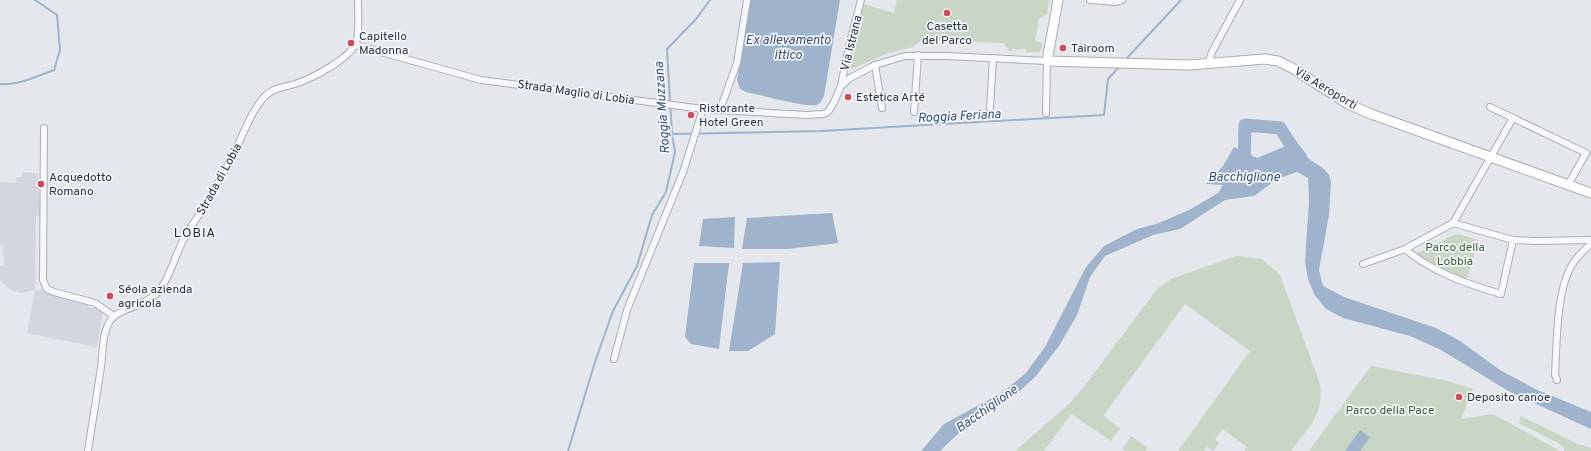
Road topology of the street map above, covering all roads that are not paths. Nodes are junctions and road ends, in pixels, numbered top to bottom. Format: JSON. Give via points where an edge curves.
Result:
{"nodes":[{"id":1,"x":358,"y":0,"type":"edge"},
{"id":2,"x":747,"y":0,"type":"edge"},
{"id":3,"x":861,"y":0,"type":"edge"},
{"id":4,"x":1058,"y":0,"type":"edge"},
{"id":5,"x":1090,"y":0,"type":"edge"},
{"id":6,"x":1122,"y":0,"type":"edge"},
{"id":7,"x":1240,"y":0,"type":"edge"},
{"id":8,"x":356,"y":44,"type":"junction"},
{"id":9,"x":918,"y":55,"type":"junction"},
{"id":10,"x":993,"y":58,"type":"junction"},
{"id":11,"x":1047,"y":61,"type":"junction"},
{"id":12,"x":1208,"y":64,"type":"junction"},
{"id":13,"x":875,"y":65,"type":"junction"},
{"id":14,"x":841,"y":86,"type":"junction"},
{"id":15,"x":1490,"y":107,"type":"dead end"},
{"id":16,"x":882,"y":108,"type":"dead end"},
{"id":17,"x":990,"y":108,"type":"dead end"},
{"id":18,"x":703,"y":109,"type":"junction"},
{"id":19,"x":720,"y":110,"type":"junction"},
{"id":20,"x":914,"y":112,"type":"dead end"},
{"id":21,"x":1046,"y":113,"type":"dead end"},
{"id":22,"x":1513,"y":118,"type":"junction"},
{"id":23,"x":44,"y":128,"type":"dead end"},
{"id":24,"x":1490,"y":158,"type":"junction"},
{"id":25,"x":1568,"y":185,"type":"junction"},
{"id":26,"x":1591,"y":193,"type":"edge"},
{"id":27,"x":1453,"y":223,"type":"junction"},
{"id":28,"x":1513,"y":240,"type":"junction"},
{"id":29,"x":1591,"y":240,"type":"edge"},
{"id":30,"x":1591,"y":244,"type":"edge"},
{"id":31,"x":1405,"y":248,"type":"junction"},
{"id":32,"x":1363,"y":264,"type":"dead end"},
{"id":33,"x":114,"y":316,"type":"junction"},
{"id":34,"x":614,"y":359,"type":"dead end"},
{"id":35,"x":1557,"y":380,"type":"dead end"},
{"id":36,"x":88,"y":451,"type":"edge"}],
"edges":[{"from":1,"to":8,"type":"street"},
{"from":2,"to":19,"type":"street","via":[[737,63]]},
{"from":3,"to":14,"type":"street","name":"Via Istrana"},
{"from":4,"to":11,"type":"street"},
{"from":5,"to":6,"type":"street"},
{"from":7,"to":12,"type":"street"},
{"from":8,"to":18,"type":"street","name":"Strada Maglio di Lobia","via":[[481,80]]},
{"from":8,"to":33,"type":"street","name":"Strada di Lobia","via":[[324,72],[306,81],[271,90],[265,96],[184,238],[160,290],[152,298]]},
{"from":9,"to":10,"type":"street","name":"Via Aeroporti"},
{"from":9,"to":13,"type":"street","name":"Via Aeroporti"},
{"from":9,"to":20,"type":"street"},
{"from":10,"to":11,"type":"street","name":"Via Aeroporti"},
{"from":10,"to":17,"type":"street"},
{"from":11,"to":12,"type":"street","name":"Via Aeroporti"},
{"from":11,"to":21,"type":"street"},
{"from":12,"to":24,"type":"street","name":"Via Aeroporti","via":[[1265,59],[1278,61],[1348,104]]},
{"from":13,"to":14,"type":"street","name":"Via Aeroporti","via":[[850,78]]},
{"from":13,"to":16,"type":"street"},
{"from":14,"to":19,"type":"street","name":"Via Aeroporti","via":[[832,106],[823,114]]},
{"from":15,"to":22,"type":"street"},
{"from":18,"to":19,"type":"street","name":"Via Aeroporti"},
{"from":18,"to":34,"type":"street","via":[[683,172],[627,310]]},
{"from":22,"to":24,"type":"street"},
{"from":22,"to":25,"type":"street","via":[[1586,153]]},
{"from":23,"to":33,"type":"street","via":[[43,280],[47,289],[95,303]]},
{"from":24,"to":25,"type":"street","name":"Via Aeroporti"},
{"from":24,"to":27,"type":"street"},
{"from":25,"to":26,"type":"street","name":"Via Aeroporti"},
{"from":27,"to":28,"type":"street"},
{"from":27,"to":31,"type":"street"},
{"from":28,"to":29,"type":"street"},
{"from":28,"to":31,"type":"street","via":[[1501,294],[1463,283],[1417,258]]},
{"from":30,"to":35,"type":"street","via":[[1578,256],[1564,286],[1558,324],[1555,375]]},
{"from":31,"to":32,"type":"street"},
{"from":33,"to":36,"type":"street","via":[[104,333]]}]}
